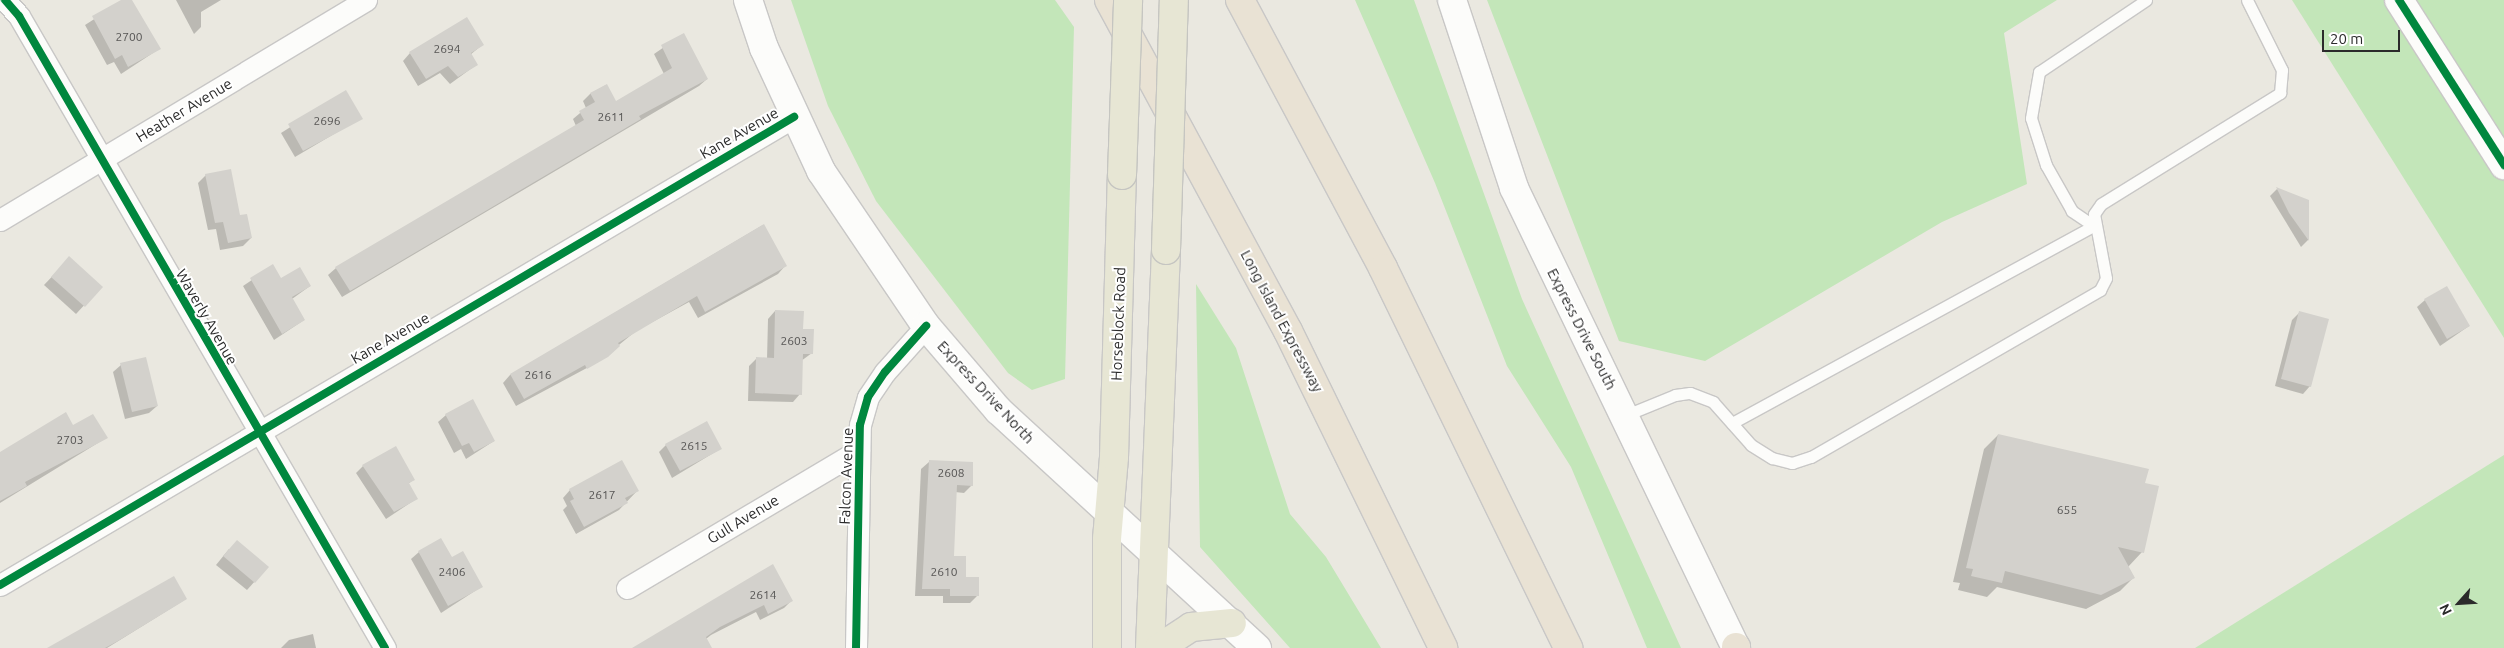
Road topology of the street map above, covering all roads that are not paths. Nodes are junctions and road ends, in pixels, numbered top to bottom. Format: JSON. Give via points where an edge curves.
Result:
{"nodes":[{"id":1,"x":5,"y":0,"type":"edge"},
{"id":2,"x":366,"y":0,"type":"edge"},
{"id":3,"x":748,"y":0,"type":"edge"},
{"id":4,"x":1109,"y":0,"type":"edge"},
{"id":5,"x":1128,"y":0,"type":"edge"},
{"id":6,"x":1174,"y":0,"type":"edge"},
{"id":7,"x":1240,"y":0,"type":"edge"},
{"id":8,"x":1452,"y":0,"type":"edge"},
{"id":9,"x":2146,"y":0,"type":"edge"},
{"id":10,"x":2247,"y":0,"type":"edge"},
{"id":11,"x":2400,"y":0,"type":"edge"},
{"id":12,"x":794,"y":117,"type":"junction"},
{"id":13,"x":102,"y":160,"type":"junction"},
{"id":14,"x":2504,"y":165,"type":"edge"},
{"id":15,"x":0,"y":220,"type":"edge"},
{"id":16,"x":2094,"y":226,"type":"junction"},
{"id":17,"x":926,"y":326,"type":"junction"},
{"id":18,"x":1626,"y":415,"type":"junction"},
{"id":19,"x":1732,"y":423,"type":"junction"},
{"id":20,"x":257,"y":432,"type":"junction"},
{"id":21,"x":859,"y":450,"type":"junction"},
{"id":22,"x":1110,"y":512,"type":"junction"},
{"id":23,"x":1152,"y":548,"type":"junction"},
{"id":24,"x":0,"y":585,"type":"edge"},
{"id":25,"x":627,"y":588,"type":"dead end"},
{"id":26,"x":1232,"y":623,"type":"junction"},
{"id":27,"x":385,"y":648,"type":"edge"},
{"id":28,"x":856,"y":648,"type":"edge"},
{"id":29,"x":1107,"y":648,"type":"edge"},
{"id":30,"x":1150,"y":648,"type":"edge"},
{"id":31,"x":1159,"y":648,"type":"edge"},
{"id":32,"x":1257,"y":648,"type":"edge"},
{"id":33,"x":1443,"y":648,"type":"edge"},
{"id":34,"x":1568,"y":648,"type":"edge"},
{"id":35,"x":1736,"y":648,"type":"edge"}],
"edges":[{"from":1,"to":13,"type":"street","name":"Waverly Avenue","via":[[19,16]]},
{"from":2,"to":13,"type":"street","name":"Heather Avenue"},
{"from":3,"to":12,"type":"main road","name":"Express Drive North"},
{"from":4,"to":33,"type":"highway","name":"Long Island Expressway","via":[[1288,331]]},
{"from":5,"to":22,"type":"main road","name":"Horseblock Road","bridge":true},
{"from":6,"to":23,"type":"main road","bridge":true},
{"from":7,"to":34,"type":"highway","via":[[1383,268]]},
{"from":8,"to":18,"type":"main road","name":"Express Drive South","via":[[1514,188]]},
{"from":9,"to":16,"type":"lane","via":[[2038,72],[2031,118],[2046,166],[2072,211]]},
{"from":10,"to":16,"type":"lane","via":[[2282,70],[2280,93],[2101,204],[2094,214]]},
{"from":11,"to":14,"type":"main road"},
{"from":12,"to":17,"type":"main road","name":"Express Drive North","via":[[856,227]]},
{"from":12,"to":20,"type":"street","name":"Kane Avenue"},
{"from":13,"to":15,"type":"street","name":"Heather Avenue"},
{"from":13,"to":20,"type":"street","name":"Waverly Avenue"},
{"from":16,"to":19,"type":"lane"},
{"from":16,"to":19,"type":"lane","via":[[2106,278],[2100,290],[1811,457],[1792,463],[1772,458],[1751,445]]},
{"from":17,"to":21,"type":"street","name":"Falcon Avenue","via":[[868,397],[860,426]]},
{"from":17,"to":22,"type":"main road","name":"Express Drive North","via":[[998,410]]},
{"from":18,"to":19,"type":"lane","via":[[1674,395],[1690,393],[1714,402]]},
{"from":18,"to":35,"type":"main road","name":"Express Drive South"},
{"from":20,"to":24,"type":"street","name":"Kane Avenue"},
{"from":20,"to":27,"type":"street","name":"Waverly Avenue"},
{"from":21,"to":25,"type":"street","name":"Gull Avenue"},
{"from":21,"to":28,"type":"street","name":"Falcon Avenue"},
{"from":22,"to":23,"type":"main road","name":"Express Drive North"},
{"from":22,"to":29,"type":"main road","name":"Horseblock Road"},
{"from":23,"to":26,"type":"main road","name":"Express Drive North"},
{"from":23,"to":30,"type":"main road"},
{"from":26,"to":31,"type":"main road","via":[[1191,627]]},
{"from":26,"to":32,"type":"main road","name":"Express Drive North"}]}
